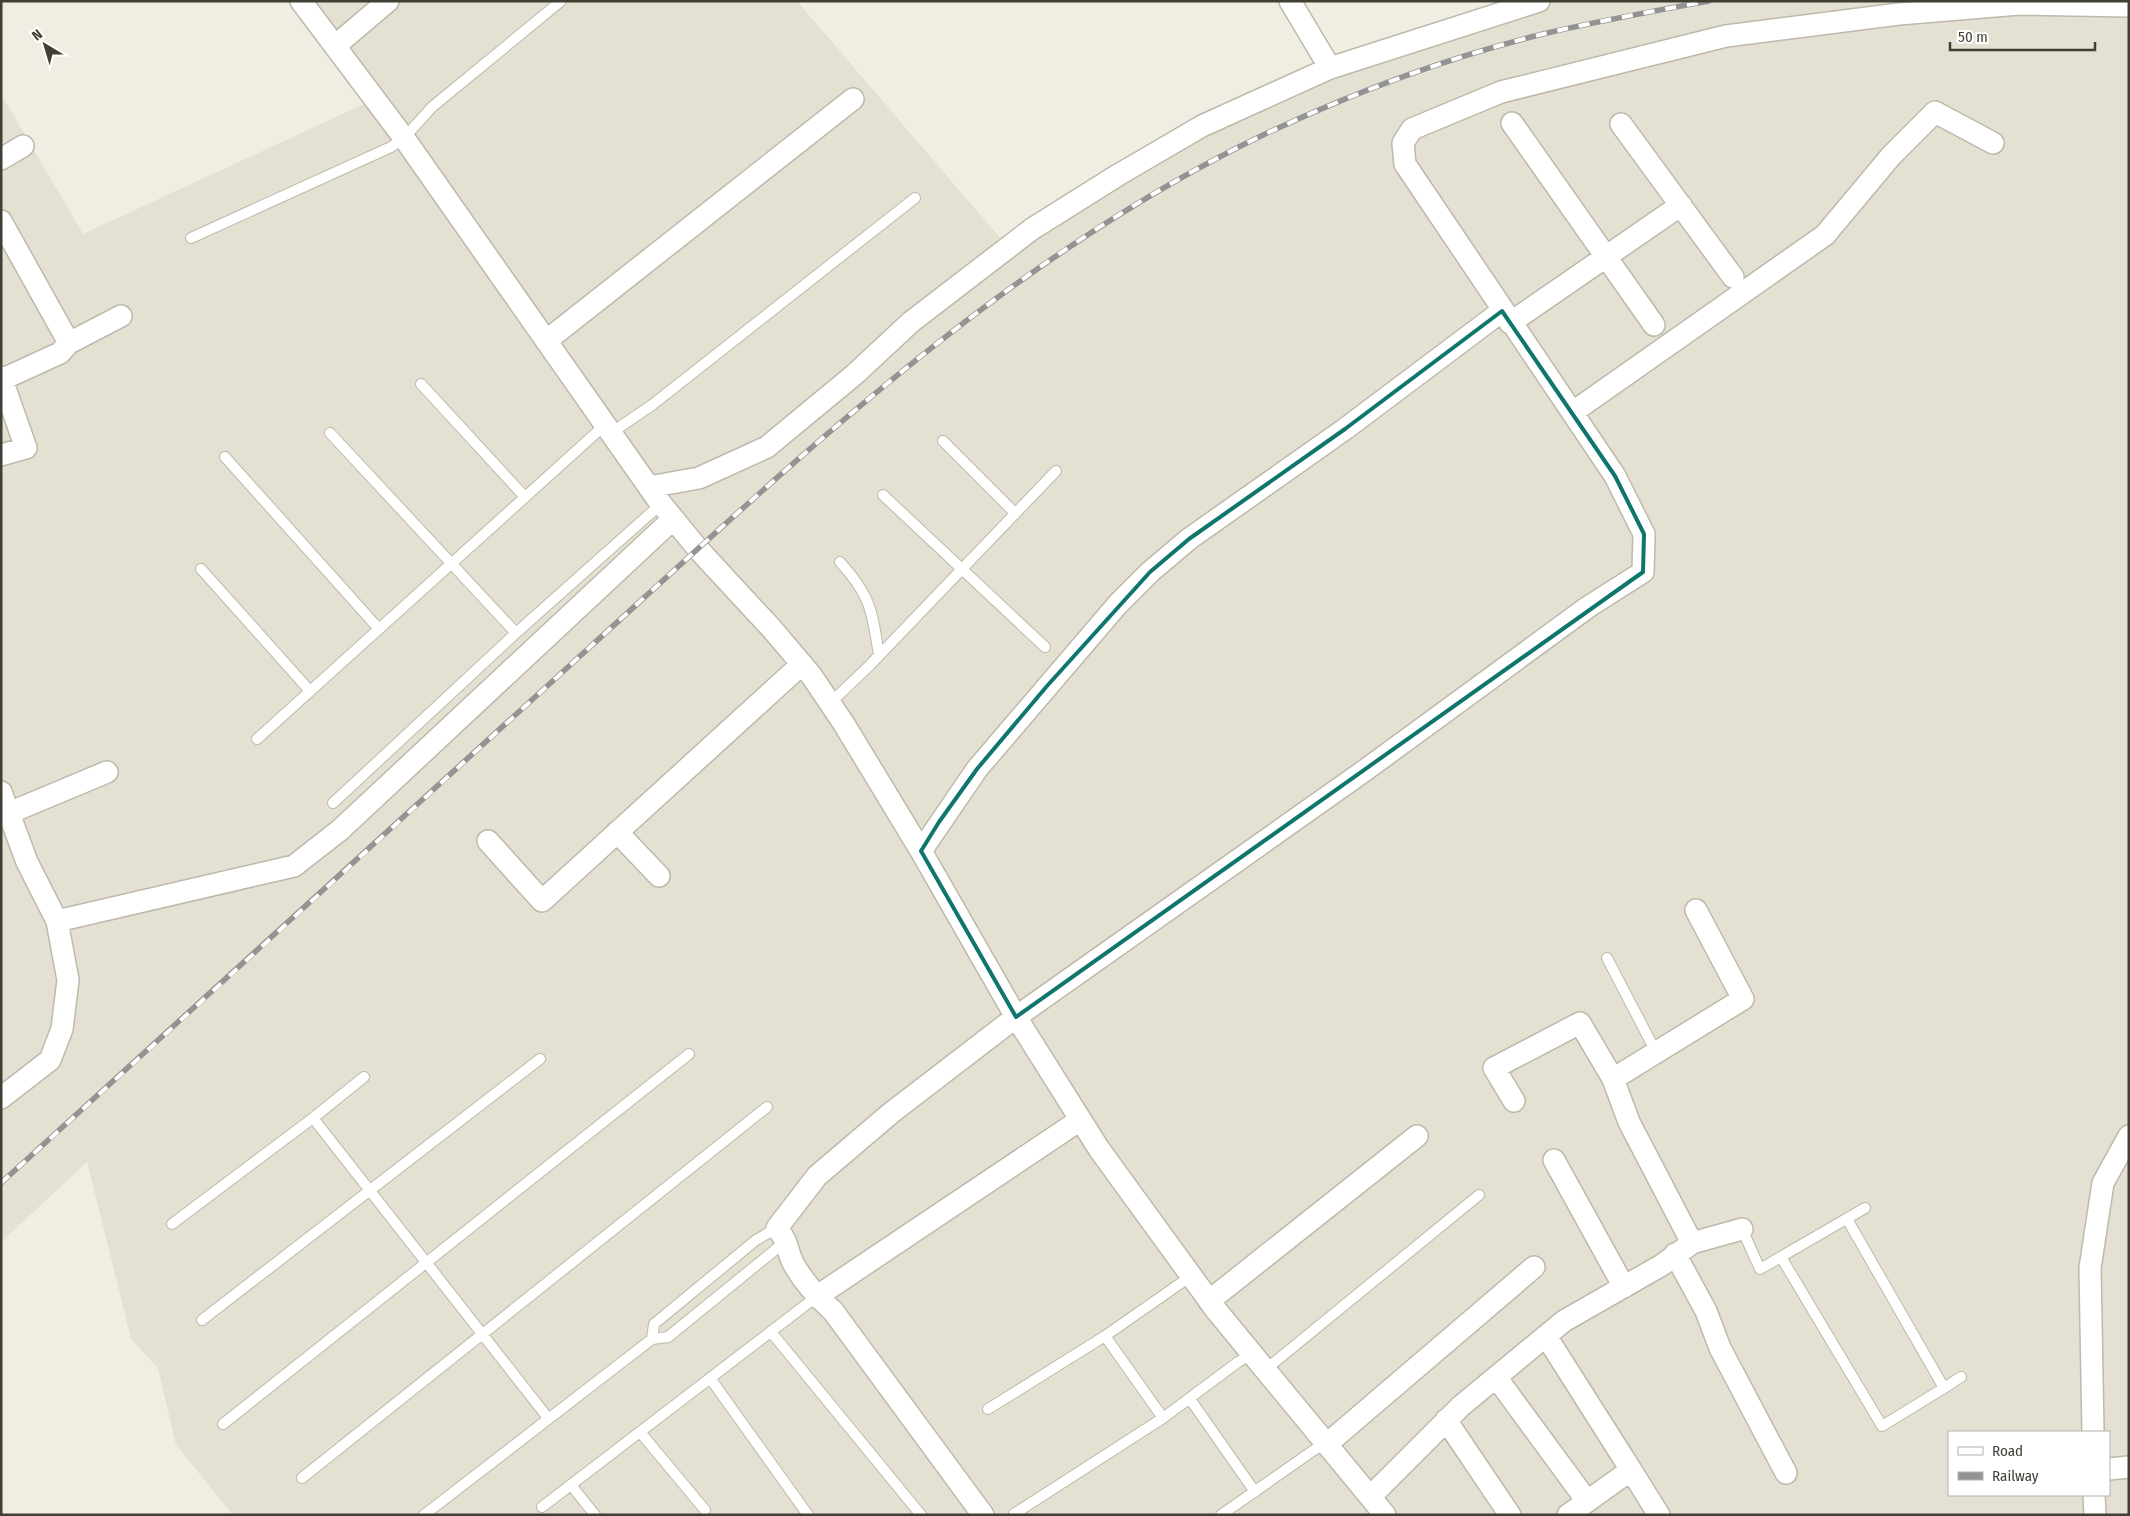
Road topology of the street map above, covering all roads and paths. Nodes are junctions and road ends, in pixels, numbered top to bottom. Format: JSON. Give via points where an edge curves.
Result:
{"nodes":[{"id":1,"x":301,"y":1,"type":"edge"},
{"id":2,"x":388,"y":1,"type":"edge"},
{"id":3,"x":561,"y":1,"type":"edge"},
{"id":4,"x":1290,"y":1,"type":"edge"},
{"id":5,"x":1539,"y":1,"type":"edge"},
{"id":6,"x":2129,"y":6,"type":"edge"},
{"id":7,"x":335,"y":46,"type":"junction"},
{"id":8,"x":1330,"y":68,"type":"junction"},
{"id":9,"x":852,"y":99,"type":"dead end"},
{"id":10,"x":1512,"y":123,"type":"dead end"},
{"id":11,"x":1621,"y":124,"type":"dead end"},
{"id":12,"x":404,"y":138,"type":"junction"},
{"id":13,"x":1992,"y":143,"type":"dead end"},
{"id":14,"x":23,"y":146,"type":"dead end"},
{"id":15,"x":1,"y":159,"type":"edge"},
{"id":16,"x":915,"y":198,"type":"dead end"},
{"id":17,"x":1681,"y":205,"type":"junction"},
{"id":18,"x":1,"y":221,"type":"edge"},
{"id":19,"x":191,"y":238,"type":"dead end"},
{"id":20,"x":1606,"y":256,"type":"junction"},
{"id":21,"x":1733,"y":277,"type":"dead end"},
{"id":22,"x":121,"y":316,"type":"dead end"},
{"id":23,"x":1506,"y":317,"type":"junction"},
{"id":24,"x":1654,"y":325,"type":"dead end"},
{"id":25,"x":546,"y":341,"type":"junction"},
{"id":26,"x":69,"y":344,"type":"junction"},
{"id":27,"x":2,"y":379,"type":"edge"},
{"id":28,"x":421,"y":384,"type":"dead end"},
{"id":29,"x":1573,"y":412,"type":"junction"},
{"id":30,"x":608,"y":429,"type":"junction"},
{"id":31,"x":330,"y":433,"type":"dead end"},
{"id":32,"x":944,"y":441,"type":"dead end"},
{"id":33,"x":1,"y":455,"type":"edge"},
{"id":34,"x":225,"y":457,"type":"dead end"},
{"id":35,"x":1056,"y":470,"type":"dead end"},
{"id":36,"x":649,"y":487,"type":"junction"},
{"id":37,"x":883,"y":495,"type":"dead end"},
{"id":38,"x":525,"y":497,"type":"junction"},
{"id":39,"x":667,"y":512,"type":"junction"},
{"id":40,"x":1016,"y":513,"type":"junction"},
{"id":41,"x":840,"y":562,"type":"dead end"},
{"id":42,"x":451,"y":564,"type":"junction"},
{"id":43,"x":201,"y":570,"type":"dead end"},
{"id":44,"x":962,"y":570,"type":"junction"},
{"id":45,"x":379,"y":629,"type":"junction"},
{"id":46,"x":516,"y":633,"type":"junction"},
{"id":47,"x":1045,"y":647,"type":"dead end"},
{"id":48,"x":878,"y":655,"type":"junction"},
{"id":49,"x":802,"y":664,"type":"junction"},
{"id":50,"x":310,"y":691,"type":"junction"},
{"id":51,"x":830,"y":703,"type":"junction"},
{"id":52,"x":257,"y":739,"type":"dead end"},
{"id":53,"x":107,"y":772,"type":"dead end"},
{"id":54,"x":1,"y":792,"type":"edge"},
{"id":55,"x":332,"y":803,"type":"dead end"},
{"id":56,"x":9,"y":813,"type":"junction"},
{"id":57,"x":617,"y":832,"type":"junction"},
{"id":58,"x":488,"y":841,"type":"dead end"},
{"id":59,"x":921,"y":851,"type":"junction"},
{"id":60,"x":659,"y":876,"type":"dead end"},
{"id":61,"x":1696,"y":910,"type":"dead end"},
{"id":62,"x":57,"y":921,"type":"junction"},
{"id":63,"x":1606,"y":958,"type":"dead end"},
{"id":64,"x":1016,"y":1017,"type":"junction"},
{"id":65,"x":1656,"y":1052,"type":"junction"},
{"id":66,"x":689,"y":1054,"type":"dead end"},
{"id":67,"x":540,"y":1059,"type":"dead end"},
{"id":68,"x":364,"y":1077,"type":"dead end"},
{"id":69,"x":1613,"y":1078,"type":"junction"},
{"id":70,"x":1,"y":1098,"type":"edge"},
{"id":71,"x":1514,"y":1101,"type":"dead end"},
{"id":72,"x":767,"y":1107,"type":"dead end"},
{"id":73,"x":313,"y":1118,"type":"junction"},
{"id":74,"x":1080,"y":1120,"type":"junction"},
{"id":75,"x":1417,"y":1136,"type":"dead end"},
{"id":76,"x":2129,"y":1136,"type":"edge"},
{"id":77,"x":1554,"y":1160,"type":"dead end"},
{"id":78,"x":369,"y":1189,"type":"junction"},
{"id":79,"x":1479,"y":1195,"type":"dead end"},
{"id":80,"x":1865,"y":1208,"type":"dead end"},
{"id":81,"x":1847,"y":1219,"type":"junction"},
{"id":82,"x":172,"y":1224,"type":"dead end"},
{"id":83,"x":1742,"y":1229,"type":"joint"},
{"id":84,"x":782,"y":1234,"type":"junction"},
{"id":85,"x":1684,"y":1248,"type":"junction"},
{"id":86,"x":1781,"y":1257,"type":"junction"},
{"id":87,"x":427,"y":1262,"type":"junction"},
{"id":88,"x":1534,"y":1267,"type":"dead end"},
{"id":89,"x":1190,"y":1276,"type":"junction"},
{"id":90,"x":1624,"y":1287,"type":"junction"},
{"id":91,"x":816,"y":1297,"type":"junction"},
{"id":92,"x":1209,"y":1301,"type":"junction"},
{"id":93,"x":202,"y":1320,"type":"dead end"},
{"id":94,"x":771,"y":1332,"type":"junction"},
{"id":95,"x":483,"y":1335,"type":"junction"},
{"id":96,"x":1106,"y":1336,"type":"junction"},
{"id":97,"x":1546,"y":1336,"type":"junction"},
{"id":98,"x":652,"y":1339,"type":"junction"},
{"id":99,"x":1259,"y":1362,"type":"junction"},
{"id":100,"x":1496,"y":1377,"type":"junction"},
{"id":101,"x":1961,"y":1377,"type":"dead end"},
{"id":102,"x":710,"y":1378,"type":"junction"},
{"id":103,"x":1944,"y":1388,"type":"junction"},
{"id":104,"x":1190,"y":1399,"type":"junction"},
{"id":105,"x":988,"y":1409,"type":"dead end"},
{"id":106,"x":548,"y":1418,"type":"junction"},
{"id":107,"x":1163,"y":1418,"type":"junction"},
{"id":108,"x":1446,"y":1420,"type":"junction"},
{"id":109,"x":223,"y":1424,"type":"dead end"},
{"id":110,"x":2093,"y":1431,"type":"edge"},
{"id":111,"x":640,"y":1432,"type":"junction"},
{"id":112,"x":1327,"y":1444,"type":"junction"},
{"id":113,"x":2129,"y":1467,"type":"edge"},
{"id":114,"x":2110,"y":1469,"type":"edge"},
{"id":115,"x":1631,"y":1470,"type":"junction"},
{"id":116,"x":1786,"y":1473,"type":"dead end"},
{"id":117,"x":302,"y":1478,"type":"dead end"},
{"id":118,"x":571,"y":1485,"type":"junction"},
{"id":119,"x":1256,"y":1492,"type":"junction"},
{"id":120,"x":2094,"y":1496,"type":"edge"},
{"id":121,"x":1370,"y":1497,"type":"junction"},
{"id":122,"x":1587,"y":1501,"type":"junction"},
{"id":123,"x":542,"y":1507,"type":"dead end"},
{"id":124,"x":705,"y":1510,"type":"dead end"},
{"id":125,"x":1235,"y":1511,"type":"edge"},
{"id":126,"x":1014,"y":1514,"type":"edge"},
{"id":127,"x":424,"y":1515,"type":"edge"},
{"id":128,"x":595,"y":1515,"type":"edge"},
{"id":129,"x":808,"y":1515,"type":"edge"},
{"id":130,"x":921,"y":1515,"type":"edge"},
{"id":131,"x":983,"y":1515,"type":"edge"},
{"id":132,"x":1221,"y":1515,"type":"edge"},
{"id":133,"x":1385,"y":1515,"type":"edge"},
{"id":134,"x":1510,"y":1515,"type":"edge"},
{"id":135,"x":1568,"y":1515,"type":"edge"},
{"id":136,"x":1659,"y":1515,"type":"edge"},
{"id":137,"x":2095,"y":1515,"type":"edge"}],
"edges":[{"from":1,"to":7,"type":"street"},
{"from":2,"to":7,"type":"street"},
{"from":3,"to":12,"type":"lane","via":[[432,107]]},
{"from":4,"to":8,"type":"street"},
{"from":5,"to":8,"type":"street"},
{"from":6,"to":23,"type":"street","via":[[2010,5],[1899,14],[1726,36],[1501,92],[1412,129],[1403,143],[1405,164]]},
{"from":7,"to":12,"type":"street"},
{"from":8,"to":36,"type":"street","via":[[1202,126],[1032,229],[911,322],[854,375],[766,447],[699,478]]},
{"from":9,"to":25,"type":"street"},
{"from":10,"to":20,"type":"street"},
{"from":11,"to":17,"type":"street"},
{"from":12,"to":19,"type":"lane","via":[[391,147]]},
{"from":12,"to":25,"type":"street"},
{"from":13,"to":29,"type":"street","via":[[1935,112],[1891,156],[1826,235]]},
{"from":14,"to":15,"type":"street"},
{"from":16,"to":30,"type":"lane","via":[[652,405]]},
{"from":17,"to":20,"type":"street"},
{"from":17,"to":21,"type":"street"},
{"from":18,"to":26,"type":"street"},
{"from":20,"to":23,"type":"street"},
{"from":20,"to":24,"type":"street"},
{"from":22,"to":26,"type":"street"},
{"from":23,"to":29,"type":"street"},
{"from":23,"to":59,"type":"street","via":[[1188,539],[1150,572],[1118,604],[984,761]]},
{"from":25,"to":30,"type":"street"},
{"from":26,"to":27,"type":"street","via":[[60,353]]},
{"from":27,"to":33,"type":"street","via":[[26,448]]},
{"from":28,"to":38,"type":"lane"},
{"from":29,"to":64,"type":"street","via":[[1615,476],[1644,534],[1643,572],[1588,607]]},
{"from":30,"to":36,"type":"street"},
{"from":30,"to":38,"type":"lane"},
{"from":31,"to":42,"type":"lane"},
{"from":32,"to":40,"type":"lane"},
{"from":34,"to":45,"type":"lane"},
{"from":35,"to":40,"type":"lane"},
{"from":36,"to":39,"type":"street"},
{"from":37,"to":44,"type":"lane"},
{"from":38,"to":42,"type":"lane"},
{"from":39,"to":46,"type":"lane"},
{"from":39,"to":49,"type":"street"},
{"from":39,"to":62,"type":"street","via":[[340,830],[294,866]]},
{"from":40,"to":44,"type":"lane"},
{"from":41,"to":48,"type":"lane","via":[[856,580],[872,608]]},
{"from":42,"to":45,"type":"lane"},
{"from":42,"to":46,"type":"lane"},
{"from":43,"to":50,"type":"lane"},
{"from":44,"to":47,"type":"lane"},
{"from":44,"to":48,"type":"lane"},
{"from":45,"to":50,"type":"lane"},
{"from":46,"to":55,"type":"lane"},
{"from":48,"to":51,"type":"lane"},
{"from":49,"to":51,"type":"street"},
{"from":49,"to":57,"type":"street"},
{"from":50,"to":52,"type":"lane"},
{"from":51,"to":59,"type":"street"},
{"from":53,"to":56,"type":"street"},
{"from":54,"to":56,"type":"street"},
{"from":56,"to":62,"type":"street","via":[[27,862]]},
{"from":57,"to":58,"type":"street","via":[[542,901]]},
{"from":57,"to":60,"type":"street"},
{"from":59,"to":64,"type":"street"},
{"from":61,"to":65,"type":"street","via":[[1743,999]]},
{"from":62,"to":70,"type":"street","via":[[68,980],[62,1029],[50,1060]]},
{"from":63,"to":65,"type":"lane"},
{"from":64,"to":74,"type":"street"},
{"from":64,"to":84,"type":"street","via":[[890,1113],[817,1176]]},
{"from":65,"to":69,"type":"street"},
{"from":66,"to":87,"type":"lane"},
{"from":67,"to":78,"type":"lane"},
{"from":68,"to":73,"type":"lane"},
{"from":69,"to":71,"type":"street","via":[[1580,1023],[1494,1068]]},
{"from":69,"to":85,"type":"street"},
{"from":72,"to":95,"type":"lane"},
{"from":73,"to":78,"type":"lane"},
{"from":73,"to":82,"type":"lane"},
{"from":74,"to":89,"type":"street"},
{"from":74,"to":91,"type":"street"},
{"from":75,"to":92,"type":"street"},
{"from":76,"to":110,"type":"street","via":[[2103,1184],[2090,1268]]},
{"from":77,"to":90,"type":"street"},
{"from":78,"to":87,"type":"lane"},
{"from":78,"to":93,"type":"lane"},
{"from":79,"to":99,"type":"lane"},
{"from":80,"to":81,"type":"lane"},
{"from":81,"to":86,"type":"lane"},
{"from":81,"to":103,"type":"lane"},
{"from":83,"to":85,"type":"street"},
{"from":83,"to":86,"type":"lane","via":[[1760,1269]]},
{"from":84,"to":91,"type":"street","via":[[793,1262]]},
{"from":84,"to":98,"type":"lane","via":[[668,1337]]},
{"from":84,"to":98,"type":"lane","via":[[756,1240],[654,1324]]},
{"from":85,"to":90,"type":"street"},
{"from":85,"to":116,"type":"street","via":[[1720,1348]]},
{"from":86,"to":103,"type":"lane","via":[[1882,1426]]},
{"from":87,"to":95,"type":"lane"},
{"from":87,"to":109,"type":"lane"},
{"from":88,"to":112,"type":"street"},
{"from":89,"to":92,"type":"street"},
{"from":89,"to":96,"type":"lane"},
{"from":90,"to":97,"type":"street","via":[[1564,1321]]},
{"from":91,"to":94,"type":"lane"},
{"from":91,"to":131,"type":"street","via":[[833,1310]]},
{"from":92,"to":99,"type":"street"},
{"from":94,"to":102,"type":"lane"},
{"from":94,"to":130,"type":"lane"},
{"from":95,"to":106,"type":"lane"},
{"from":95,"to":117,"type":"lane"},
{"from":96,"to":105,"type":"lane"},
{"from":96,"to":107,"type":"lane"},
{"from":97,"to":100,"type":"street"},
{"from":97,"to":115,"type":"street"},
{"from":98,"to":106,"type":"lane"},
{"from":99,"to":104,"type":"lane","via":[[1238,1362]]},
{"from":99,"to":112,"type":"street"},
{"from":100,"to":108,"type":"street"},
{"from":100,"to":122,"type":"street"},
{"from":101,"to":103,"type":"lane"},
{"from":102,"to":111,"type":"lane"},
{"from":102,"to":129,"type":"lane"},
{"from":104,"to":107,"type":"lane"},
{"from":104,"to":119,"type":"lane"},
{"from":106,"to":127,"type":"lane"},
{"from":107,"to":126,"type":"lane"},
{"from":108,"to":121,"type":"street"},
{"from":108,"to":134,"type":"street"},
{"from":111,"to":118,"type":"lane"},
{"from":111,"to":124,"type":"lane"},
{"from":112,"to":119,"type":"lane"},
{"from":112,"to":121,"type":"street"},
{"from":113,"to":114,"type":"street"},
{"from":115,"to":122,"type":"street"},
{"from":115,"to":136,"type":"street"},
{"from":118,"to":123,"type":"lane"},
{"from":118,"to":128,"type":"lane"},
{"from":119,"to":125,"type":"lane"},
{"from":120,"to":137,"type":"street"},
{"from":121,"to":133,"type":"street"},
{"from":122,"to":135,"type":"street"},
{"from":125,"to":132,"type":"lane"}]}
